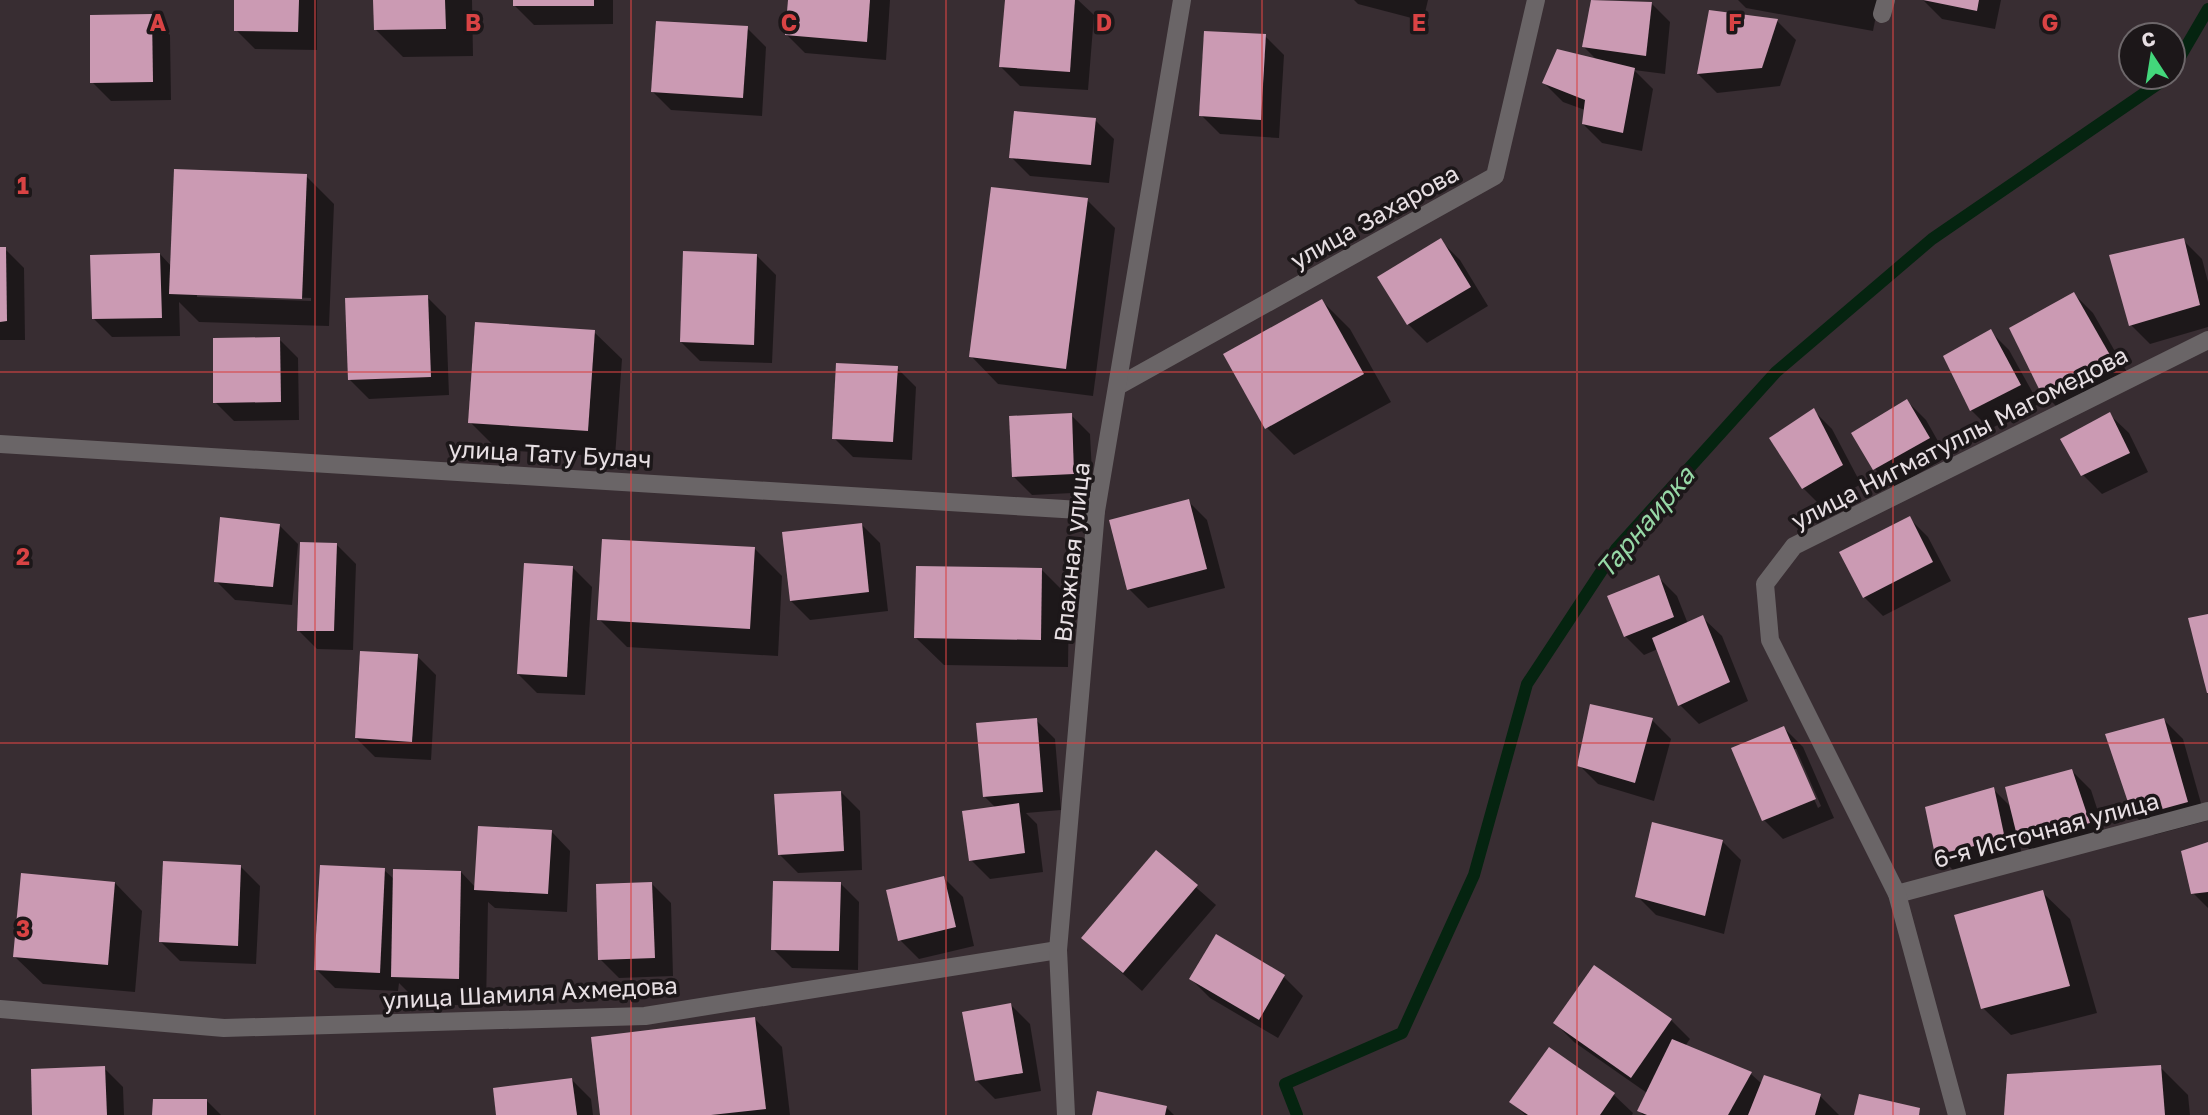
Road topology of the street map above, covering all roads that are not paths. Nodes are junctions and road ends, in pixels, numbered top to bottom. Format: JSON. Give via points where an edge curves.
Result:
{"nodes":[{"id":1,"x":1182,"y":0,"type":"edge"},
{"id":2,"x":1536,"y":0,"type":"edge"},
{"id":3,"x":2208,"y":340,"type":"edge"},
{"id":4,"x":1118,"y":386,"type":"junction"},
{"id":5,"x":0,"y":444,"type":"edge"},
{"id":6,"x":1097,"y":510,"type":"junction"},
{"id":7,"x":2208,"y":811,"type":"edge"},
{"id":8,"x":1897,"y":894,"type":"junction"},
{"id":9,"x":1058,"y":950,"type":"junction"},
{"id":10,"x":0,"y":1009,"type":"edge"},
{"id":11,"x":1066,"y":1115,"type":"edge"},
{"id":12,"x":1957,"y":1115,"type":"edge"}],
"edges":[{"from":1,"to":4,"type":"street","name":"Влажная улица"},
{"from":2,"to":4,"type":"street","name":"улица Захарова","via":[[1495,176]]},
{"from":3,"to":8,"type":"street","name":"улица Нигматуллы Магомедова","via":[[1794,546],[1765,584],[1770,640]]},
{"from":4,"to":6,"type":"street","name":"Влажная улица"},
{"from":5,"to":6,"type":"street","name":"улица Тату Булач"},
{"from":6,"to":9,"type":"street","name":"Влажная улица"},
{"from":7,"to":8,"type":"street","name":"6-я Источная улица"},
{"from":8,"to":12,"type":"street","name":"улица Нигматуллы Магомедова"},
{"from":9,"to":10,"type":"street","name":"улица Шамиля Ахмедова","via":[[645,1016],[224,1028]]},
{"from":9,"to":11,"type":"street","name":"Влажная улица"}]}
